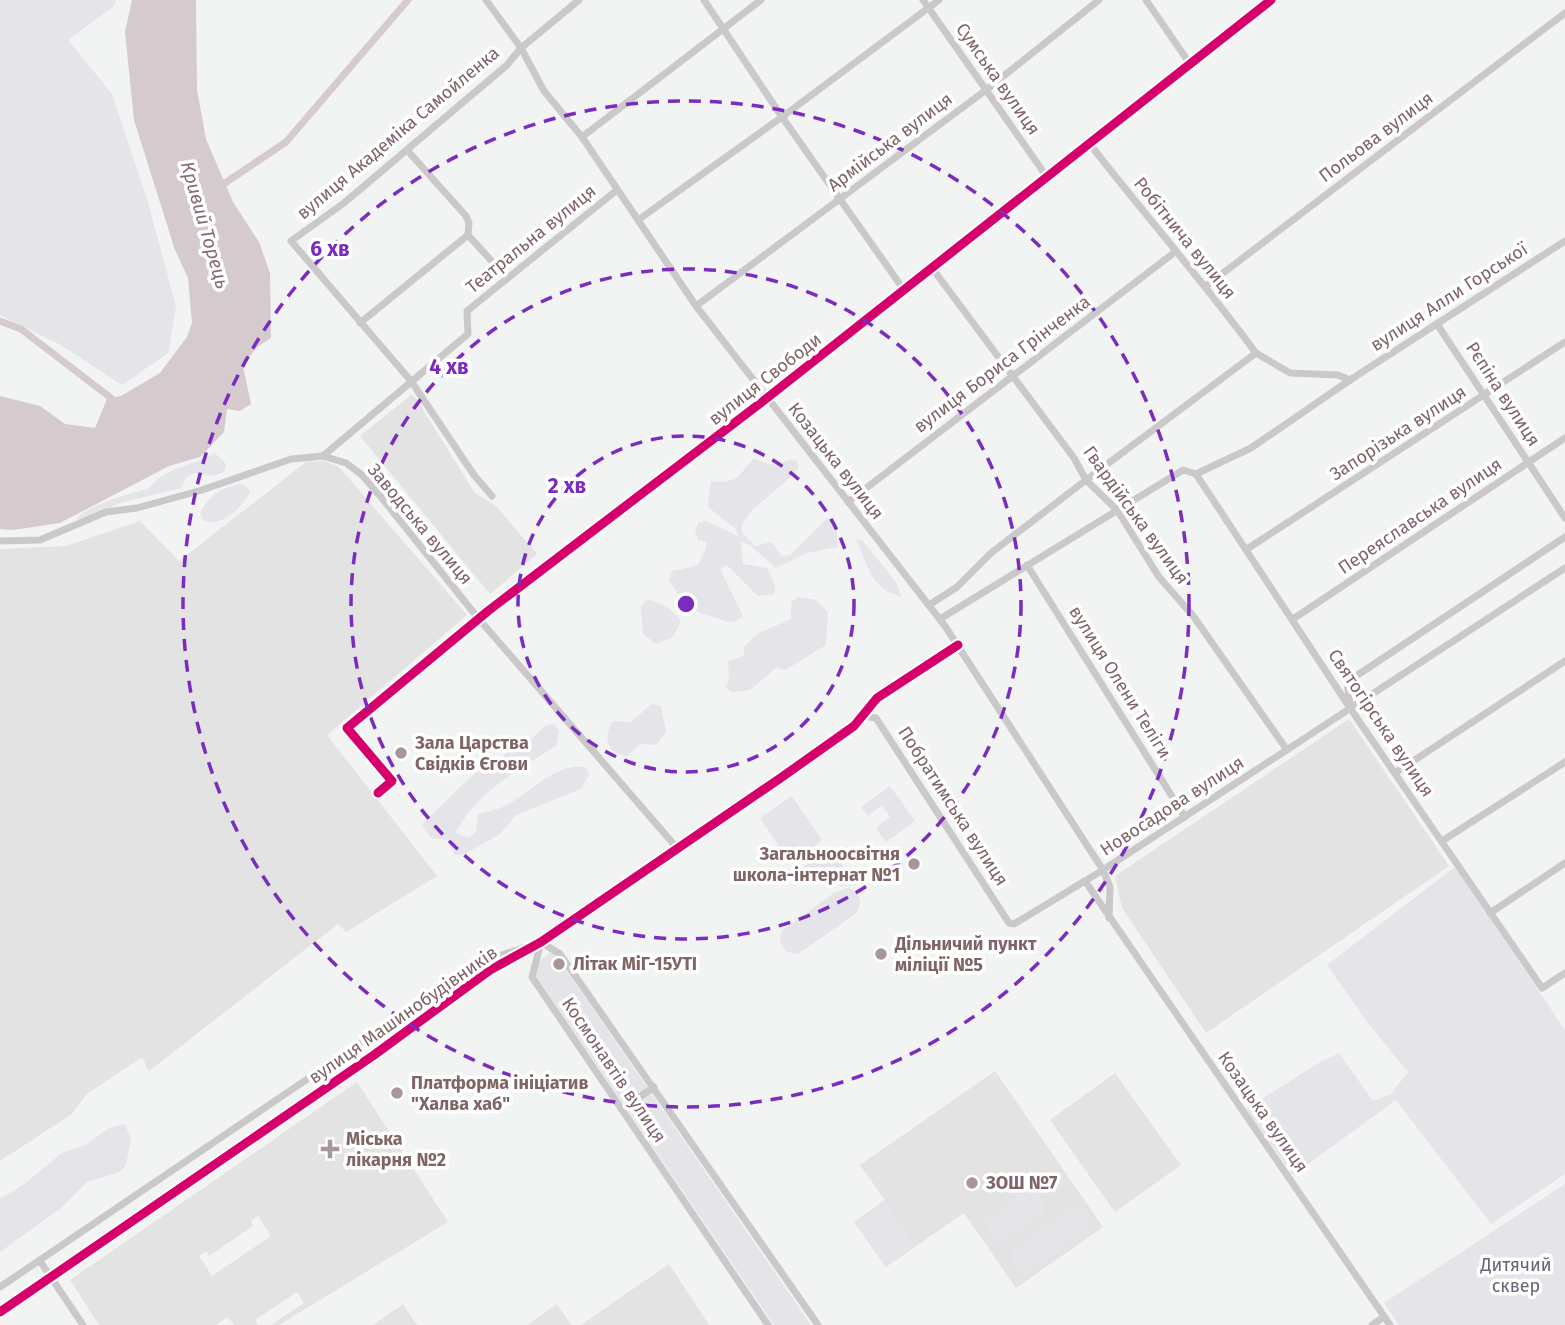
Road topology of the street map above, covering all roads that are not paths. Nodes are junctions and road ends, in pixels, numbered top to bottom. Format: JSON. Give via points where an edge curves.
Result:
{"nodes":[{"id":1,"x":486,"y":0,"type":"edge"},
{"id":2,"x":579,"y":0,"type":"edge"},
{"id":3,"x":704,"y":0,"type":"edge"},
{"id":4,"x":761,"y":0,"type":"edge"},
{"id":5,"x":923,"y":0,"type":"edge"},
{"id":6,"x":939,"y":0,"type":"edge"},
{"id":7,"x":1100,"y":0,"type":"edge"},
{"id":8,"x":1146,"y":0,"type":"edge"},
{"id":9,"x":1271,"y":0,"type":"edge"},
{"id":10,"x":929,"y":8,"type":"junction"},
{"id":11,"x":1565,"y":13,"type":"edge"},
{"id":12,"x":723,"y":27,"type":"junction"},
{"id":13,"x":521,"y":48,"type":"junction"},
{"id":14,"x":1190,"y":64,"type":"junction"},
{"id":15,"x":986,"y":90,"type":"junction"},
{"id":16,"x":782,"y":117,"type":"junction"},
{"id":17,"x":582,"y":137,"type":"junction"},
{"id":18,"x":1089,"y":143,"type":"junction"},
{"id":19,"x":407,"y":150,"type":"junction"},
{"id":20,"x":1047,"y":177,"type":"junction"},
{"id":21,"x":617,"y":190,"type":"junction"},
{"id":22,"x":840,"y":199,"type":"junction"},
{"id":23,"x":638,"y":220,"type":"junction"},
{"id":24,"x":468,"y":234,"type":"junction"},
{"id":25,"x":1565,"y":241,"type":"edge"},
{"id":26,"x":1175,"y":253,"type":"junction"},
{"id":27,"x":932,"y":268,"type":"junction"},
{"id":28,"x":507,"y":278,"type":"junction"},
{"id":29,"x":1206,"y":286,"type":"junction"},
{"id":30,"x":904,"y":290,"type":"junction"},
{"id":31,"x":696,"y":306,"type":"junction"},
{"id":32,"x":360,"y":323,"type":"junction"},
{"id":33,"x":1437,"y":324,"type":"junction"},
{"id":34,"x":1565,"y":342,"type":"edge"},
{"id":35,"x":1256,"y":353,"type":"junction"},
{"id":36,"x":1012,"y":375,"type":"junction"},
{"id":37,"x":1350,"y":380,"type":"junction"},
{"id":38,"x":411,"y":381,"type":"junction"},
{"id":39,"x":1485,"y":396,"type":"junction"},
{"id":40,"x":766,"y":398,"type":"junction"},
{"id":41,"x":1565,"y":438,"type":"edge"},
{"id":42,"x":323,"y":456,"type":"junction"},
{"id":43,"x":1529,"y":463,"type":"junction"},
{"id":44,"x":1196,"y":474,"type":"junction"},
{"id":45,"x":1086,"y":480,"type":"junction"},
{"id":46,"x":492,"y":496,"type":"dead end"},
{"id":47,"x":848,"y":502,"type":"junction"},
{"id":48,"x":1117,"y":510,"type":"junction"},
{"id":49,"x":1565,"y":518,"type":"edge"},
{"id":50,"x":1565,"y":537,"type":"edge"},
{"id":51,"x":0,"y":541,"type":"edge"},
{"id":52,"x":1247,"y":549,"type":"junction"},
{"id":53,"x":1027,"y":565,"type":"junction"},
{"id":54,"x":1565,"y":568,"type":"edge"},
{"id":55,"x":929,"y":606,"type":"junction"},
{"id":56,"x":478,"y":618,"type":"junction"},
{"id":57,"x":940,"y":619,"type":"junction"},
{"id":58,"x":1293,"y":619,"type":"junction"},
{"id":59,"x":958,"y":645,"type":"junction"},
{"id":60,"x":1565,"y":661,"type":"edge"},
{"id":61,"x":1350,"y":708,"type":"junction"},
{"id":62,"x":864,"y":716,"type":"junction"},
{"id":63,"x":1287,"y":750,"type":"junction"},
{"id":64,"x":1565,"y":762,"type":"edge"},
{"id":65,"x":1395,"y":773,"type":"junction"},
{"id":66,"x":378,"y":793,"type":"dead end"},
{"id":67,"x":1185,"y":817,"type":"junction"},
{"id":68,"x":1442,"y":841,"type":"junction"},
{"id":69,"x":677,"y":848,"type":"junction"},
{"id":70,"x":1565,"y":863,"type":"edge"},
{"id":71,"x":1103,"y":870,"type":"junction"},
{"id":72,"x":1085,"y":881,"type":"junction"},
{"id":73,"x":1490,"y":913,"type":"junction"},
{"id":74,"x":1109,"y":918,"type":"junction"},
{"id":75,"x":1009,"y":923,"type":"joint"},
{"id":76,"x":541,"y":942,"type":"junction"},
{"id":77,"x":1565,"y":973,"type":"edge"},
{"id":78,"x":654,"y":1087,"type":"junction"},
{"id":79,"x":622,"y":1109,"type":"junction"},
{"id":80,"x":40,"y":1261,"type":"junction"},
{"id":81,"x":52,"y":1278,"type":"junction"},
{"id":82,"x":0,"y":1287,"type":"edge"},
{"id":83,"x":0,"y":1312,"type":"edge"},
{"id":84,"x":1384,"y":1317,"type":"junction"},
{"id":85,"x":83,"y":1325,"type":"edge"},
{"id":86,"x":768,"y":1325,"type":"edge"},
{"id":87,"x":818,"y":1325,"type":"edge"},
{"id":88,"x":1372,"y":1325,"type":"edge"},
{"id":89,"x":1390,"y":1325,"type":"edge"}],
"edges":[{"from":1,"to":13,"type":"street","name":"Козацька вулиця"},
{"from":2,"to":13,"type":"street","name":"вулиця Академіка Самойленка"},
{"from":3,"to":12,"type":"street"},
{"from":4,"to":12,"type":"street"},
{"from":5,"to":10,"type":"street","name":"Сумська вулиця"},
{"from":6,"to":10,"type":"street"},
{"from":7,"to":15,"type":"street","name":"Армійська вулиця"},
{"from":8,"to":14,"type":"street"},
{"from":9,"to":14,"type":"street","name":"вулиця Свободи"},
{"from":10,"to":15,"type":"street","name":"Сумська вулиця"},
{"from":10,"to":16,"type":"street"},
{"from":11,"to":29,"type":"street","name":"Польова вулиця"},
{"from":12,"to":16,"type":"street"},
{"from":12,"to":17,"type":"street"},
{"from":13,"to":17,"type":"street","name":"Козацька вулиця","via":[[544,91]]},
{"from":13,"to":19,"type":"street","name":"вулиця Академіка Самойленка","via":[[508,65]]},
{"from":14,"to":18,"type":"street","name":"вулиця Свободи"},
{"from":15,"to":20,"type":"street","name":"Сумська вулиця"},
{"from":15,"to":22,"type":"street","name":"Армійська вулиця"},
{"from":16,"to":22,"type":"street"},
{"from":16,"to":23,"type":"street"},
{"from":17,"to":21,"type":"street","name":"Козацька вулиця"},
{"from":18,"to":20,"type":"street","name":"вулиця Свободи"},
{"from":18,"to":26,"type":"street","name":"Робітнича вулиця"},
{"from":19,"to":24,"type":"street","via":[[466,216]]},
{"from":19,"to":32,"type":"street","name":"вулиця Академіка Самойленка","via":[[291,241]]},
{"from":20,"to":27,"type":"street","name":"вулиця Свободи"},
{"from":21,"to":23,"type":"street","name":"Козацька вулиця"},
{"from":21,"to":28,"type":"street","name":"Театральна вулиця"},
{"from":22,"to":30,"type":"street"},
{"from":22,"to":31,"type":"street","name":"Армійська вулиця"},
{"from":23,"to":31,"type":"street","name":"Козацька вулиця"},
{"from":24,"to":28,"type":"street"},
{"from":24,"to":32,"type":"street"},
{"from":25,"to":33,"type":"street","name":"вулиця Алли Горської"},
{"from":26,"to":29,"type":"street","name":"Робітнича вулиця"},
{"from":26,"to":36,"type":"street","name":"вулиця Бориса Грінченка"},
{"from":27,"to":30,"type":"street","name":"вулиця Свободи"},
{"from":27,"to":36,"type":"street","name":"Гвардійська вулиця"},
{"from":28,"to":38,"type":"street","name":"Театральна вулиця","via":[[467,311],[468,334]]},
{"from":29,"to":35,"type":"street","name":"Робітнича вулиця"},
{"from":30,"to":40,"type":"street","name":"вулиця Свободи"},
{"from":31,"to":40,"type":"street","name":"Козацька вулиця"},
{"from":32,"to":38,"type":"street","name":"вулиця Академіка Самойленка"},
{"from":33,"to":37,"type":"street","name":"вулиця Алли Горської"},
{"from":33,"to":39,"type":"street","name":"Рєпіна вулиця"},
{"from":34,"to":39,"type":"street","name":"Запорізька вулиця"},
{"from":35,"to":37,"type":"street","via":[[1290,373],[1338,375]]},
{"from":35,"to":45,"type":"street"},
{"from":36,"to":45,"type":"street","name":"Гвардійська вулиця"},
{"from":36,"to":47,"type":"street","name":"вулиця Бориса Грінченка"},
{"from":37,"to":44,"type":"street","name":"вулиця Алли Горської","via":[[1251,449]]},
{"from":38,"to":42,"type":"street","name":"Театральна вулиця"},
{"from":38,"to":46,"type":"street","name":"вулиця Академіка Самойленка"},
{"from":39,"to":43,"type":"street","name":"Рєпіна вулиця"},
{"from":39,"to":52,"type":"street","name":"Запорізька вулиця"},
{"from":40,"to":47,"type":"street","name":"Козацька вулиця"},
{"from":40,"to":56,"type":"street","name":"вулиця Свободи"},
{"from":41,"to":43,"type":"street","name":"Переяславська вулиця"},
{"from":42,"to":51,"type":"street","name":"Заводська вулиця","via":[[291,459],[137,508],[106,512],[40,540]]},
{"from":42,"to":56,"type":"street","name":"Заводська вулиця","via":[[346,463],[362,475]]},
{"from":43,"to":49,"type":"street","name":"Рєпіна вулиця"},
{"from":43,"to":58,"type":"street","name":"Переяславська вулиця"},
{"from":44,"to":48,"type":"street","name":"вулиця Алли Горської","via":[[1183,470]]},
{"from":44,"to":52,"type":"street","name":"Святогірська вулиця"},
{"from":45,"to":48,"type":"street","name":"Гвардійська вулиця"},
{"from":45,"to":55,"type":"street"},
{"from":47,"to":55,"type":"street","name":"Козацька вулиця"},
{"from":48,"to":53,"type":"street","name":"вулиця Алли Горської"},
{"from":48,"to":63,"type":"street","name":"Гвардійська вулиця","via":[[1159,577],[1194,617]]},
{"from":50,"to":61,"type":"street","via":[[1347,682]]},
{"from":52,"to":58,"type":"street","name":"Святогірська вулиця"},
{"from":53,"to":57,"type":"street","name":"вулиця Алли Горської"},
{"from":53,"to":67,"type":"street","name":"вулиця Олени Теліги"},
{"from":54,"to":61,"type":"street","name":"Новосадова вулиця"},
{"from":55,"to":57,"type":"street","name":"Козацька вулиця"},
{"from":56,"to":66,"type":"street","name":"вулиця Свободи","via":[[347,728],[392,781]]},
{"from":56,"to":69,"type":"street","name":"Заводська вулиця"},
{"from":57,"to":59,"type":"street","name":"Козацька вулиця"},
{"from":58,"to":61,"type":"street","name":"Святогірська вулиця"},
{"from":59,"to":62,"type":"street","name":"вулиця Машинобудівників","via":[[877,698]]},
{"from":59,"to":71,"type":"street","name":"Козацька вулиця"},
{"from":60,"to":65,"type":"street"},
{"from":61,"to":63,"type":"street","name":"Новосадова вулиця"},
{"from":61,"to":65,"type":"street","name":"Святогірська вулиця"},
{"from":62,"to":69,"type":"street","name":"вулиця Машинобудівників"},
{"from":62,"to":75,"type":"street","name":"Побратимська вулиця","via":[[876,718],[886,732]]},
{"from":63,"to":67,"type":"street","name":"Новосадова вулиця"},
{"from":64,"to":68,"type":"street"},
{"from":65,"to":68,"type":"street","name":"Святогірська вулиця"},
{"from":67,"to":71,"type":"street","name":"Новосадова вулиця"},
{"from":68,"to":73,"type":"street","name":"Святогірська вулиця"},
{"from":69,"to":76,"type":"street","name":"вулиця Машинобудівників"},
{"from":70,"to":73,"type":"street"},
{"from":71,"to":72,"type":"street","name":"Новосадова вулиця"},
{"from":71,"to":74,"type":"street","name":"Козацька вулиця","via":[[1111,887]]},
{"from":72,"to":74,"type":"street","name":"Козацька вулиця"},
{"from":72,"to":75,"type":"street","name":"Новосадова вулиця","via":[[1018,923]]},
{"from":73,"to":77,"type":"street","name":"Святогірська вулиця","via":[[1542,988]]},
{"from":74,"to":84,"type":"street","name":"Козацька вулиця"},
{"from":76,"to":78,"type":"street","name":"Космонавтів вулиця","via":[[560,954]]},
{"from":76,"to":79,"type":"street","name":"Космонавтів вулиця","via":[[532,977]]},
{"from":76,"to":80,"type":"street","name":"вулиця Машинобудівників","via":[[482,961]]},
{"from":76,"to":81,"type":"street","name":"вулиця Машинобудівників","via":[[490,970]]},
{"from":78,"to":79,"type":"street"},
{"from":78,"to":87,"type":"street","name":"Космонавтів вулиця"},
{"from":79,"to":86,"type":"street","name":"Космонавтів вулиця"},
{"from":80,"to":81,"type":"street"},
{"from":80,"to":82,"type":"street","name":"вулиця Машинобудівників"},
{"from":81,"to":83,"type":"street","name":"вулиця Машинобудівників"},
{"from":81,"to":85,"type":"street"},
{"from":84,"to":88,"type":"street"},
{"from":84,"to":89,"type":"street","name":"Козацька вулиця"}]}
